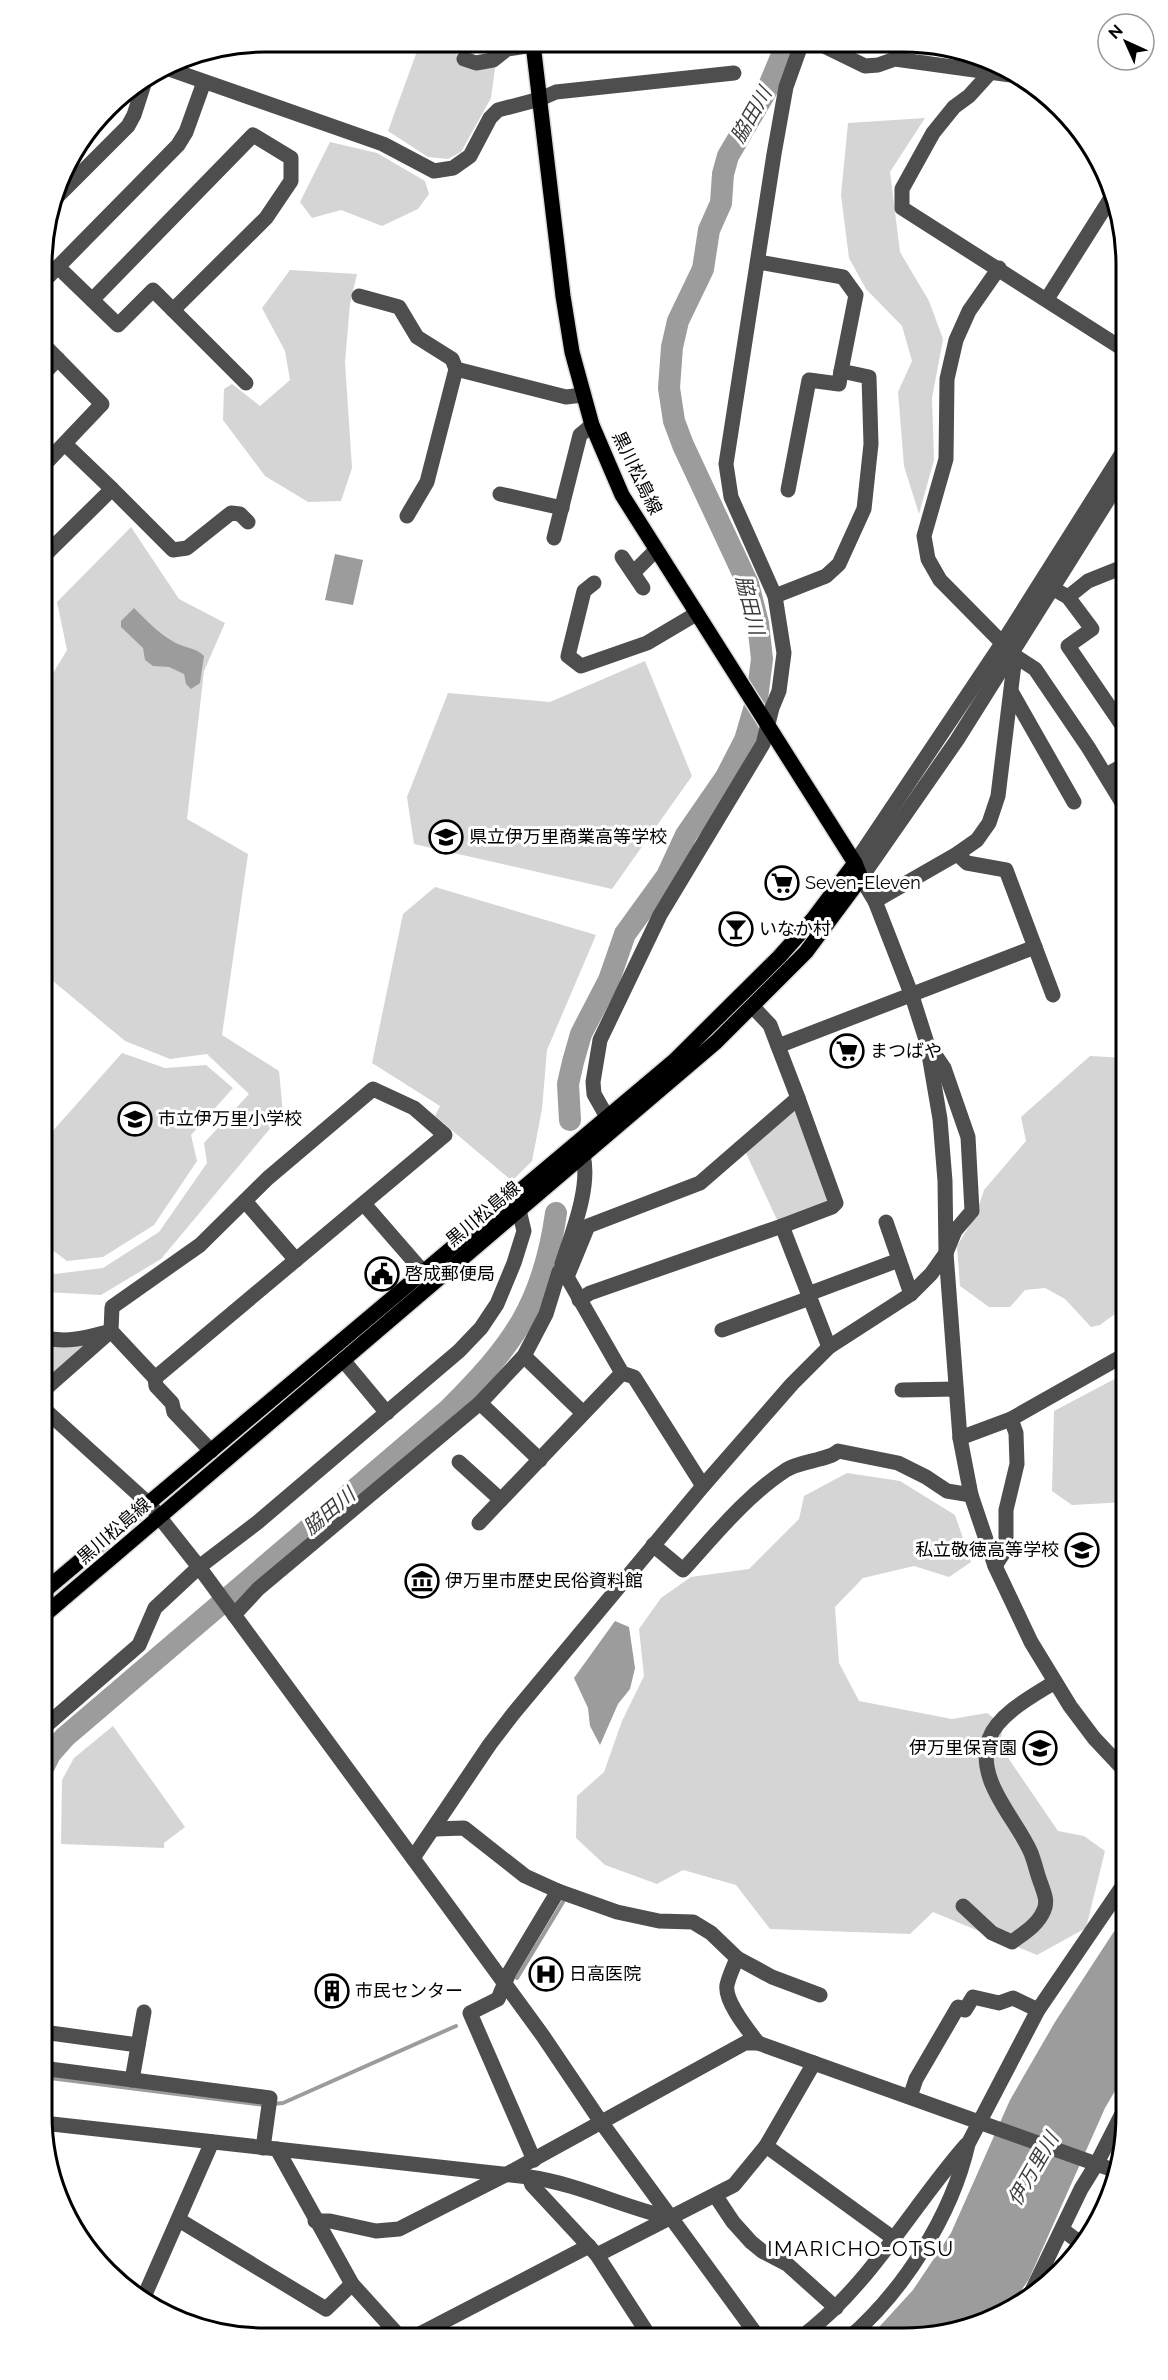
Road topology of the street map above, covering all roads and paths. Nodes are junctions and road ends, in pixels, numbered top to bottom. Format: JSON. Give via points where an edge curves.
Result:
{"nodes":[{"id":1,"x":798,"y":52,"type":"edge"},
{"id":2,"x":837,"y":52,"type":"edge"},
{"id":3,"x":502,"y":53,"type":"edge"},
{"id":4,"x":534,"y":53,"type":"edge"},
{"id":5,"x":464,"y":58,"type":"dead end"},
{"id":6,"x":177,"y":72,"type":"edge"},
{"id":7,"x":734,"y":73,"type":"dead end"},
{"id":8,"x":989,"y":74,"type":"junction"},
{"id":9,"x":998,"y":75,"type":"edge"},
{"id":10,"x":204,"y":82,"type":"junction"},
{"id":11,"x":141,"y":92,"type":"edge"},
{"id":12,"x":540,"y":99,"type":"junction"},
{"id":13,"x":68,"y":186,"type":"edge"},
{"id":14,"x":1106,"y":205,"type":"edge"},
{"id":15,"x":758,"y":262,"type":"junction"},
{"id":16,"x":58,"y":267,"type":"junction"},
{"id":17,"x":999,"y":268,"type":"junction"},
{"id":18,"x":52,"y":273,"type":"edge"},
{"id":19,"x":359,"y":296,"type":"dead end"},
{"id":20,"x":1047,"y":299,"type":"junction"},
{"id":21,"x":92,"y":300,"type":"junction"},
{"id":22,"x":174,"y":310,"type":"junction"},
{"id":23,"x":1116,"y":344,"type":"edge"},
{"id":24,"x":52,"y":353,"type":"edge"},
{"id":25,"x":58,"y":359,"type":"junction"},
{"id":26,"x":52,"y":365,"type":"edge"},
{"id":27,"x":456,"y":369,"type":"junction"},
{"id":28,"x":841,"y":371,"type":"junction"},
{"id":29,"x":246,"y":383,"type":"dead end"},
{"id":30,"x":583,"y":395,"type":"junction"},
{"id":31,"x":592,"y":425,"type":"junction"},
{"id":32,"x":65,"y":444,"type":"junction"},
{"id":33,"x":52,"y":457,"type":"edge"},
{"id":34,"x":1116,"y":481,"type":"edge"},
{"id":35,"x":112,"y":489,"type":"junction"},
{"id":36,"x":788,"y":490,"type":"dead end"},
{"id":37,"x":500,"y":494,"type":"dead end"},
{"id":38,"x":562,"y":508,"type":"junction"},
{"id":39,"x":407,"y":516,"type":"dead end"},
{"id":40,"x":248,"y":522,"type":"dead end"},
{"id":41,"x":554,"y":538,"type":"dead end"},
{"id":42,"x":52,"y":548,"type":"edge"},
{"id":43,"x":656,"y":550,"type":"junction"},
{"id":44,"x":622,"y":557,"type":"dead end"},
{"id":45,"x":1116,"y":569,"type":"edge"},
{"id":46,"x":633,"y":573,"type":"junction"},
{"id":47,"x":594,"y":583,"type":"dead end"},
{"id":48,"x":1046,"y":585,"type":"junction"},
{"id":49,"x":643,"y":588,"type":"dead end"},
{"id":50,"x":775,"y":596,"type":"junction"},
{"id":51,"x":1068,"y":597,"type":"junction"},
{"id":52,"x":696,"y":614,"type":"junction"},
{"id":53,"x":1010,"y":650,"type":"junction"},
{"id":54,"x":1012,"y":693,"type":"junction"},
{"id":55,"x":1116,"y":716,"type":"edge"},
{"id":56,"x":768,"y":725,"type":"junction"},
{"id":57,"x":1116,"y":770,"type":"edge"},
{"id":58,"x":1106,"y":775,"type":"junction"},
{"id":59,"x":1116,"y":792,"type":"edge"},
{"id":60,"x":1074,"y":802,"type":"dead end"},
{"id":61,"x":957,"y":854,"type":"junction"},
{"id":62,"x":855,"y":863,"type":"junction"},
{"id":63,"x":861,"y":878,"type":"junction"},
{"id":64,"x":875,"y":901,"type":"junction"},
{"id":65,"x":1035,"y":947,"type":"junction"},
{"id":66,"x":1053,"y":995,"type":"dead end"},
{"id":67,"x":912,"y":996,"type":"junction"},
{"id":68,"x":753,"y":1007,"type":"junction"},
{"id":69,"x":927,"y":1043,"type":"junction"},
{"id":70,"x":778,"y":1046,"type":"junction"},
{"id":71,"x":798,"y":1098,"type":"junction"},
{"id":72,"x":607,"y":1118,"type":"junction"},
{"id":73,"x":583,"y":1155,"type":"junction"},
{"id":74,"x":245,"y":1201,"type":"junction"},
{"id":75,"x":364,"y":1204,"type":"junction"},
{"id":76,"x":519,"y":1210,"type":"junction"},
{"id":77,"x":886,"y":1222,"type":"dead end"},
{"id":78,"x":782,"y":1226,"type":"junction"},
{"id":79,"x":946,"y":1252,"type":"junction"},
{"id":80,"x":296,"y":1260,"type":"junction"},
{"id":81,"x":899,"y":1260,"type":"junction"},
{"id":82,"x":563,"y":1274,"type":"junction"},
{"id":83,"x":428,"y":1277,"type":"junction"},
{"id":84,"x":911,"y":1294,"type":"junction"},
{"id":85,"x":809,"y":1296,"type":"junction"},
{"id":86,"x":579,"y":1300,"type":"junction"},
{"id":87,"x":722,"y":1330,"type":"dead end"},
{"id":88,"x":111,"y":1331,"type":"junction"},
{"id":89,"x":52,"y":1340,"type":"edge"},
{"id":90,"x":829,"y":1347,"type":"junction"},
{"id":91,"x":524,"y":1356,"type":"junction"},
{"id":92,"x":343,"y":1360,"type":"junction"},
{"id":93,"x":1116,"y":1360,"type":"edge"},
{"id":94,"x":622,"y":1372,"type":"junction"},
{"id":95,"x":155,"y":1378,"type":"junction"},
{"id":96,"x":52,"y":1383,"type":"edge"},
{"id":97,"x":956,"y":1389,"type":"junction"},
{"id":98,"x":902,"y":1390,"type":"dead end"},
{"id":99,"x":480,"y":1404,"type":"junction"},
{"id":100,"x":387,"y":1413,"type":"junction"},
{"id":101,"x":584,"y":1413,"type":"junction"},
{"id":102,"x":52,"y":1416,"type":"edge"},
{"id":103,"x":1011,"y":1419,"type":"junction"},
{"id":104,"x":960,"y":1438,"type":"junction"},
{"id":105,"x":211,"y":1451,"type":"junction"},
{"id":106,"x":540,"y":1460,"type":"junction"},
{"id":107,"x":459,"y":1462,"type":"dead end"},
{"id":108,"x":703,"y":1486,"type":"junction"},
{"id":109,"x":971,"y":1495,"type":"junction"},
{"id":110,"x":501,"y":1500,"type":"junction"},
{"id":111,"x":148,"y":1504,"type":"junction"},
{"id":112,"x":160,"y":1517,"type":"junction"},
{"id":113,"x":479,"y":1523,"type":"dead end"},
{"id":114,"x":653,"y":1545,"type":"junction"},
{"id":115,"x":995,"y":1566,"type":"junction"},
{"id":116,"x":199,"y":1567,"type":"junction"},
{"id":117,"x":52,"y":1584,"type":"edge"},
{"id":118,"x":52,"y":1609,"type":"edge"},
{"id":119,"x":234,"y":1615,"type":"junction"},
{"id":120,"x":1055,"y":1682,"type":"junction"},
{"id":121,"x":52,"y":1720,"type":"edge"},
{"id":122,"x":1116,"y":1761,"type":"edge"},
{"id":123,"x":435,"y":1829,"type":"junction"},
{"id":124,"x":413,"y":1858,"type":"junction"},
{"id":125,"x":558,"y":1892,"type":"junction"},
{"id":126,"x":1116,"y":1896,"type":"edge"},
{"id":127,"x":963,"y":1906,"type":"dead end"},
{"id":128,"x":737,"y":1958,"type":"junction"},
{"id":129,"x":506,"y":1985,"type":"junction"},
{"id":130,"x":820,"y":1995,"type":"dead end"},
{"id":131,"x":1038,"y":2010,"type":"junction"},
{"id":132,"x":144,"y":2012,"type":"dead end"},
{"id":133,"x":52,"y":2033,"type":"edge"},
{"id":134,"x":758,"y":2043,"type":"junction"},
{"id":135,"x":138,"y":2045,"type":"junction"},
{"id":136,"x":814,"y":2063,"type":"junction"},
{"id":137,"x":52,"y":2069,"type":"edge"},
{"id":138,"x":132,"y":2080,"type":"junction"},
{"id":139,"x":910,"y":2097,"type":"junction"},
{"id":140,"x":601,"y":2122,"type":"junction"},
{"id":141,"x":983,"y":2124,"type":"junction"},
{"id":142,"x":1115,"y":2124,"type":"edge"},
{"id":143,"x":53,"y":2129,"type":"edge"},
{"id":144,"x":212,"y":2142,"type":"junction"},
{"id":145,"x":968,"y":2144,"type":"junction"},
{"id":146,"x":766,"y":2146,"type":"junction"},
{"id":147,"x":270,"y":2149,"type":"junction"},
{"id":148,"x":534,"y":2160,"type":"junction"},
{"id":149,"x":1095,"y":2163,"type":"junction"},
{"id":150,"x":1109,"y":2168,"type":"edge"},
{"id":151,"x":507,"y":2174,"type":"junction"},
{"id":152,"x":529,"y":2177,"type":"junction"},
{"id":153,"x":715,"y":2195,"type":"junction"},
{"id":154,"x":671,"y":2218,"type":"junction"},
{"id":155,"x":179,"y":2220,"type":"junction"},
{"id":156,"x":315,"y":2221,"type":"junction"},
{"id":157,"x":1063,"y":2230,"type":"junction"},
{"id":158,"x":893,"y":2238,"type":"junction"},
{"id":159,"x":1075,"y":2239,"type":"edge"},
{"id":160,"x":593,"y":2251,"type":"junction"},
{"id":161,"x":1038,"y":2279,"type":"edge"},
{"id":162,"x":352,"y":2284,"type":"junction"},
{"id":163,"x":147,"y":2292,"type":"edge"},
{"id":164,"x":836,"y":2308,"type":"junction"},
{"id":165,"x":392,"y":2328,"type":"edge"},
{"id":166,"x":433,"y":2328,"type":"edge"},
{"id":167,"x":644,"y":2328,"type":"edge"},
{"id":168,"x":752,"y":2328,"type":"edge"},
{"id":169,"x":812,"y":2328,"type":"edge"},
{"id":170,"x":858,"y":2328,"type":"edge"}],
"edges":[{"from":1,"to":15,"type":"street","via":[[786,87]]},
{"from":2,"to":8,"type":"street","via":[[865,66],[895,59]]},
{"from":3,"to":5,"type":"street","via":[[492,60],[476,63]]},
{"from":4,"to":12,"type":"main road","name":"黒川松島線"},
{"from":6,"to":10,"type":"street"},
{"from":7,"to":12,"type":"street","via":[[556,93]]},
{"from":8,"to":9,"type":"street"},
{"from":8,"to":17,"type":"street","via":[[933,133],[902,189],[902,208]]},
{"from":10,"to":12,"type":"street","via":[[383,144],[434,171],[453,168],[470,156],[498,110]]},
{"from":10,"to":16,"type":"street","via":[[178,146]]},
{"from":11,"to":13,"type":"street","via":[[128,126]]},
{"from":12,"to":30,"type":"main road","name":"黒川松島線","via":[[563,296]]},
{"from":14,"to":20,"type":"street"},
{"from":15,"to":28,"type":"street","via":[[843,277],[856,294]]},
{"from":15,"to":50,"type":"street","via":[[726,465],[731,497]]},
{"from":16,"to":18,"type":"street"},
{"from":16,"to":21,"type":"street"},
{"from":17,"to":20,"type":"street"},
{"from":17,"to":53,"type":"street","via":[[969,311],[956,340],[946,379],[946,459],[924,536],[928,559],[940,580]]},
{"from":19,"to":27,"type":"street","via":[[399,307],[417,337],[452,359]]},
{"from":20,"to":23,"type":"street"},
{"from":21,"to":22,"type":"street","via":[[118,325],[153,290]]},
{"from":21,"to":22,"type":"street","via":[[253,135],[291,158],[291,181],[266,218]]},
{"from":22,"to":29,"type":"street"},
{"from":24,"to":25,"type":"street"},
{"from":25,"to":26,"type":"street"},
{"from":25,"to":32,"type":"street","via":[[102,404]]},
{"from":27,"to":30,"type":"street","via":[[566,397]]},
{"from":27,"to":39,"type":"street","via":[[427,482]]},
{"from":28,"to":36,"type":"street","via":[[838,384],[809,380]]},
{"from":28,"to":50,"type":"street","via":[[869,377],[871,444],[864,509],[839,564],[826,576]]},
{"from":30,"to":31,"type":"main road","name":"黒川松島線"},
{"from":31,"to":38,"type":"street","via":[[580,435]]},
{"from":31,"to":43,"type":"main road","name":"黒川松島線","via":[[622,495]]},
{"from":32,"to":33,"type":"street"},
{"from":32,"to":35,"type":"street"},
{"from":34,"to":48,"type":"street"},
{"from":35,"to":40,"type":"street","via":[[173,550],[187,548],[231,513],[240,514]]},
{"from":35,"to":42,"type":"street"},
{"from":37,"to":38,"type":"street"},
{"from":38,"to":41,"type":"street"},
{"from":43,"to":46,"type":"street"},
{"from":43,"to":52,"type":"main road","name":"黒川松島線"},
{"from":44,"to":46,"type":"street"},
{"from":45,"to":51,"type":"street","via":[[1088,581]]},
{"from":46,"to":49,"type":"street"},
{"from":47,"to":52,"type":"street","via":[[584,591],[568,656],[581,666],[647,643]]},
{"from":48,"to":51,"type":"street"},
{"from":48,"to":53,"type":"street"},
{"from":50,"to":56,"type":"street","via":[[784,653],[779,691]]},
{"from":51,"to":55,"type":"street","via":[[1092,629],[1068,646]]},
{"from":52,"to":56,"type":"main road","name":"黒川松島線"},
{"from":53,"to":54,"type":"street"},
{"from":53,"to":58,"type":"street","via":[[1035,669]]},
{"from":53,"to":62,"type":"street"},
{"from":53,"to":63,"type":"street","via":[[957,740]]},
{"from":54,"to":60,"type":"street"},
{"from":54,"to":61,"type":"street","via":[[998,796],[989,823],[977,840]]},
{"from":56,"to":62,"type":"main road","name":"黒川松島線"},
{"from":56,"to":72,"type":"street","via":[[763,744],[660,915],[600,1040],[594,1094]]},
{"from":57,"to":58,"type":"street"},
{"from":58,"to":59,"type":"street"},
{"from":61,"to":64,"type":"street"},
{"from":61,"to":65,"type":"street","via":[[967,863],[1005,870]]},
{"from":62,"to":63,"type":"main road","name":"黒川松島線"},
{"from":62,"to":72,"type":"main road","name":"黒川松島線","via":[[813,919],[733,1004],[675,1061]]},
{"from":63,"to":64,"type":"street"},
{"from":63,"to":68,"type":"main road","name":"黒川松島線","via":[[806,952]]},
{"from":64,"to":67,"type":"street"},
{"from":65,"to":66,"type":"street"},
{"from":65,"to":67,"type":"street"},
{"from":67,"to":69,"type":"street"},
{"from":67,"to":70,"type":"street"},
{"from":68,"to":70,"type":"street","via":[[770,1025]]},
{"from":68,"to":73,"type":"main road","name":"黒川松島線"},
{"from":69,"to":79,"type":"street","via":[[940,1119]]},
{"from":69,"to":79,"type":"street","via":[[944,1068],[968,1137],[972,1211],[954,1231]]},
{"from":70,"to":71,"type":"street"},
{"from":71,"to":78,"type":"street","via":[[836,1203]]},
{"from":71,"to":82,"type":"street","via":[[700,1183],[588,1226]]},
{"from":72,"to":83,"type":"main road","name":"黒川松島線"},
{"from":73,"to":76,"type":"main road","name":"黒川松島線"},
{"from":73,"to":82,"type":"street","via":[[586,1167],[578,1217]]},
{"from":74,"to":75,"type":"street","via":[[373,1089],[414,1108],[445,1136]]},
{"from":74,"to":80,"type":"street"},
{"from":74,"to":88,"type":"street","via":[[200,1245],[112,1307]]},
{"from":75,"to":80,"type":"street"},
{"from":75,"to":83,"type":"street"},
{"from":76,"to":83,"type":"main road","name":"黒川松島線"},
{"from":76,"to":100,"type":"street","via":[[524,1231],[497,1304],[459,1352]]},
{"from":77,"to":81,"type":"street"},
{"from":78,"to":85,"type":"street"},
{"from":78,"to":86,"type":"street"},
{"from":79,"to":84,"type":"street"},
{"from":79,"to":97,"type":"street"},
{"from":80,"to":95,"type":"street"},
{"from":81,"to":84,"type":"street"},
{"from":81,"to":85,"type":"street"},
{"from":82,"to":86,"type":"street"},
{"from":82,"to":91,"type":"street"},
{"from":83,"to":92,"type":"main road","name":"黒川松島線"},
{"from":83,"to":105,"type":"main road","name":"黒川松島線"},
{"from":84,"to":90,"type":"street"},
{"from":85,"to":87,"type":"street"},
{"from":85,"to":90,"type":"street"},
{"from":86,"to":94,"type":"street"},
{"from":88,"to":89,"type":"street","via":[[75,1340]]},
{"from":88,"to":95,"type":"street"},
{"from":88,"to":96,"type":"street"},
{"from":90,"to":108,"type":"street"},
{"from":91,"to":99,"type":"street"},
{"from":91,"to":101,"type":"street"},
{"from":92,"to":100,"type":"street"},
{"from":92,"to":112,"type":"main road","name":"黒川松島線"},
{"from":93,"to":103,"type":"street"},
{"from":94,"to":101,"type":"street"},
{"from":94,"to":108,"type":"street","via":[[634,1377]]},
{"from":95,"to":105,"type":"street","via":[[156,1386],[172,1403],[174,1412]]},
{"from":97,"to":98,"type":"street"},
{"from":97,"to":104,"type":"street"},
{"from":99,"to":106,"type":"street"},
{"from":99,"to":119,"type":"street","via":[[258,1590]]},
{"from":100,"to":116,"type":"street"},
{"from":101,"to":106,"type":"street"},
{"from":102,"to":111,"type":"street"},
{"from":103,"to":104,"type":"street"},
{"from":103,"to":115,"type":"street","via":[[1016,1433],[1017,1464],[1005,1510],[1006,1549]]},
{"from":104,"to":109,"type":"street"},
{"from":105,"to":111,"type":"main road","name":"黒川松島線"},
{"from":106,"to":110,"type":"street"},
{"from":107,"to":110,"type":"street"},
{"from":108,"to":114,"type":"street"},
{"from":109,"to":114,"type":"street","via":[[947,1491],[898,1463],[838,1451],[789,1468],[772,1480],[732,1516],[683,1570]]},
{"from":109,"to":115,"type":"street"},
{"from":110,"to":113,"type":"street"},
{"from":111,"to":112,"type":"street"},
{"from":111,"to":117,"type":"main road","name":"黒川松島線"},
{"from":112,"to":116,"type":"street"},
{"from":112,"to":118,"type":"main road","name":"黒川松島線"},
{"from":114,"to":123,"type":"street","via":[[501,1729]]},
{"from":115,"to":120,"type":"street"},
{"from":116,"to":119,"type":"street"},
{"from":116,"to":121,"type":"street","via":[[155,1608],[139,1645]]},
{"from":119,"to":124,"type":"street"},
{"from":120,"to":122,"type":"street","via":[[1094,1738]]},
{"from":120,"to":127,"type":"street","via":[[1020,1704],[997,1726],[989,1740],[987,1764],[993,1787],[1030,1852],[1047,1902],[1044,1911],[1031,1929],[1012,1942],[992,1933]]},
{"from":123,"to":124,"type":"street"},
{"from":123,"to":125,"type":"street","via":[[464,1828],[525,1876]]},
{"from":124,"to":129,"type":"street"},
{"from":125,"to":128,"type":"street","via":[[659,1922],[693,1922]]},
{"from":125,"to":129,"type":"street","via":[[509,1973]]},
{"from":126,"to":131,"type":"street"},
{"from":128,"to":130,"type":"street","via":[[772,1977]]},
{"from":128,"to":134,"type":"street","via":[[726,1986],[729,1999]]},
{"from":129,"to":140,"type":"street"},
{"from":129,"to":148,"type":"street","via":[[498,1999],[470,2013]]},
{"from":131,"to":139,"type":"street","via":[[1013,1998],[999,2003],[973,1997],[965,2010],[958,2007],[916,2079]]},
{"from":131,"to":141,"type":"street"},
{"from":132,"to":135,"type":"street"},
{"from":133,"to":135,"type":"street"},
{"from":134,"to":136,"type":"street"},
{"from":134,"to":140,"type":"street","via":[[745,2043]]},
{"from":135,"to":138,"type":"street"},
{"from":136,"to":139,"type":"street"},
{"from":136,"to":146,"type":"street"},
{"from":137,"to":138,"type":"street"},
{"from":138,"to":147,"type":"street","via":[[269,2104]]},
{"from":139,"to":141,"type":"street"},
{"from":140,"to":148,"type":"street"},
{"from":140,"to":154,"type":"street"},
{"from":141,"to":145,"type":"street"},
{"from":141,"to":149,"type":"street"},
{"from":142,"to":149,"type":"street"},
{"from":143,"to":144,"type":"street"},
{"from":144,"to":147,"type":"street"},
{"from":144,"to":155,"type":"street"},
{"from":145,"to":158,"type":"street"},
{"from":145,"to":170,"type":"street","via":[[939,2223],[904,2278]]},
{"from":146,"to":153,"type":"street","via":[[734,2185]]},
{"from":146,"to":158,"type":"street"},
{"from":147,"to":151,"type":"street"},
{"from":147,"to":156,"type":"street"},
{"from":148,"to":151,"type":"street"},
{"from":149,"to":150,"type":"street"},
{"from":149,"to":157,"type":"street"},
{"from":151,"to":152,"type":"street"},
{"from":151,"to":156,"type":"street","via":[[399,2229],[376,2231]]},
{"from":152,"to":154,"type":"street","via":[[558,2181],[638,2211]]},
{"from":152,"to":160,"type":"street"},
{"from":153,"to":154,"type":"street"},
{"from":153,"to":164,"type":"street","via":[[751,2242],[787,2264]]},
{"from":154,"to":160,"type":"street"},
{"from":154,"to":168,"type":"street"},
{"from":155,"to":162,"type":"street","via":[[326,2309]]},
{"from":155,"to":163,"type":"street"},
{"from":156,"to":162,"type":"street"},
{"from":157,"to":159,"type":"street"},
{"from":157,"to":161,"type":"street"},
{"from":158,"to":164,"type":"street"},
{"from":160,"to":166,"type":"street"},
{"from":160,"to":167,"type":"street"},
{"from":162,"to":165,"type":"street"},
{"from":164,"to":169,"type":"street"}]}
